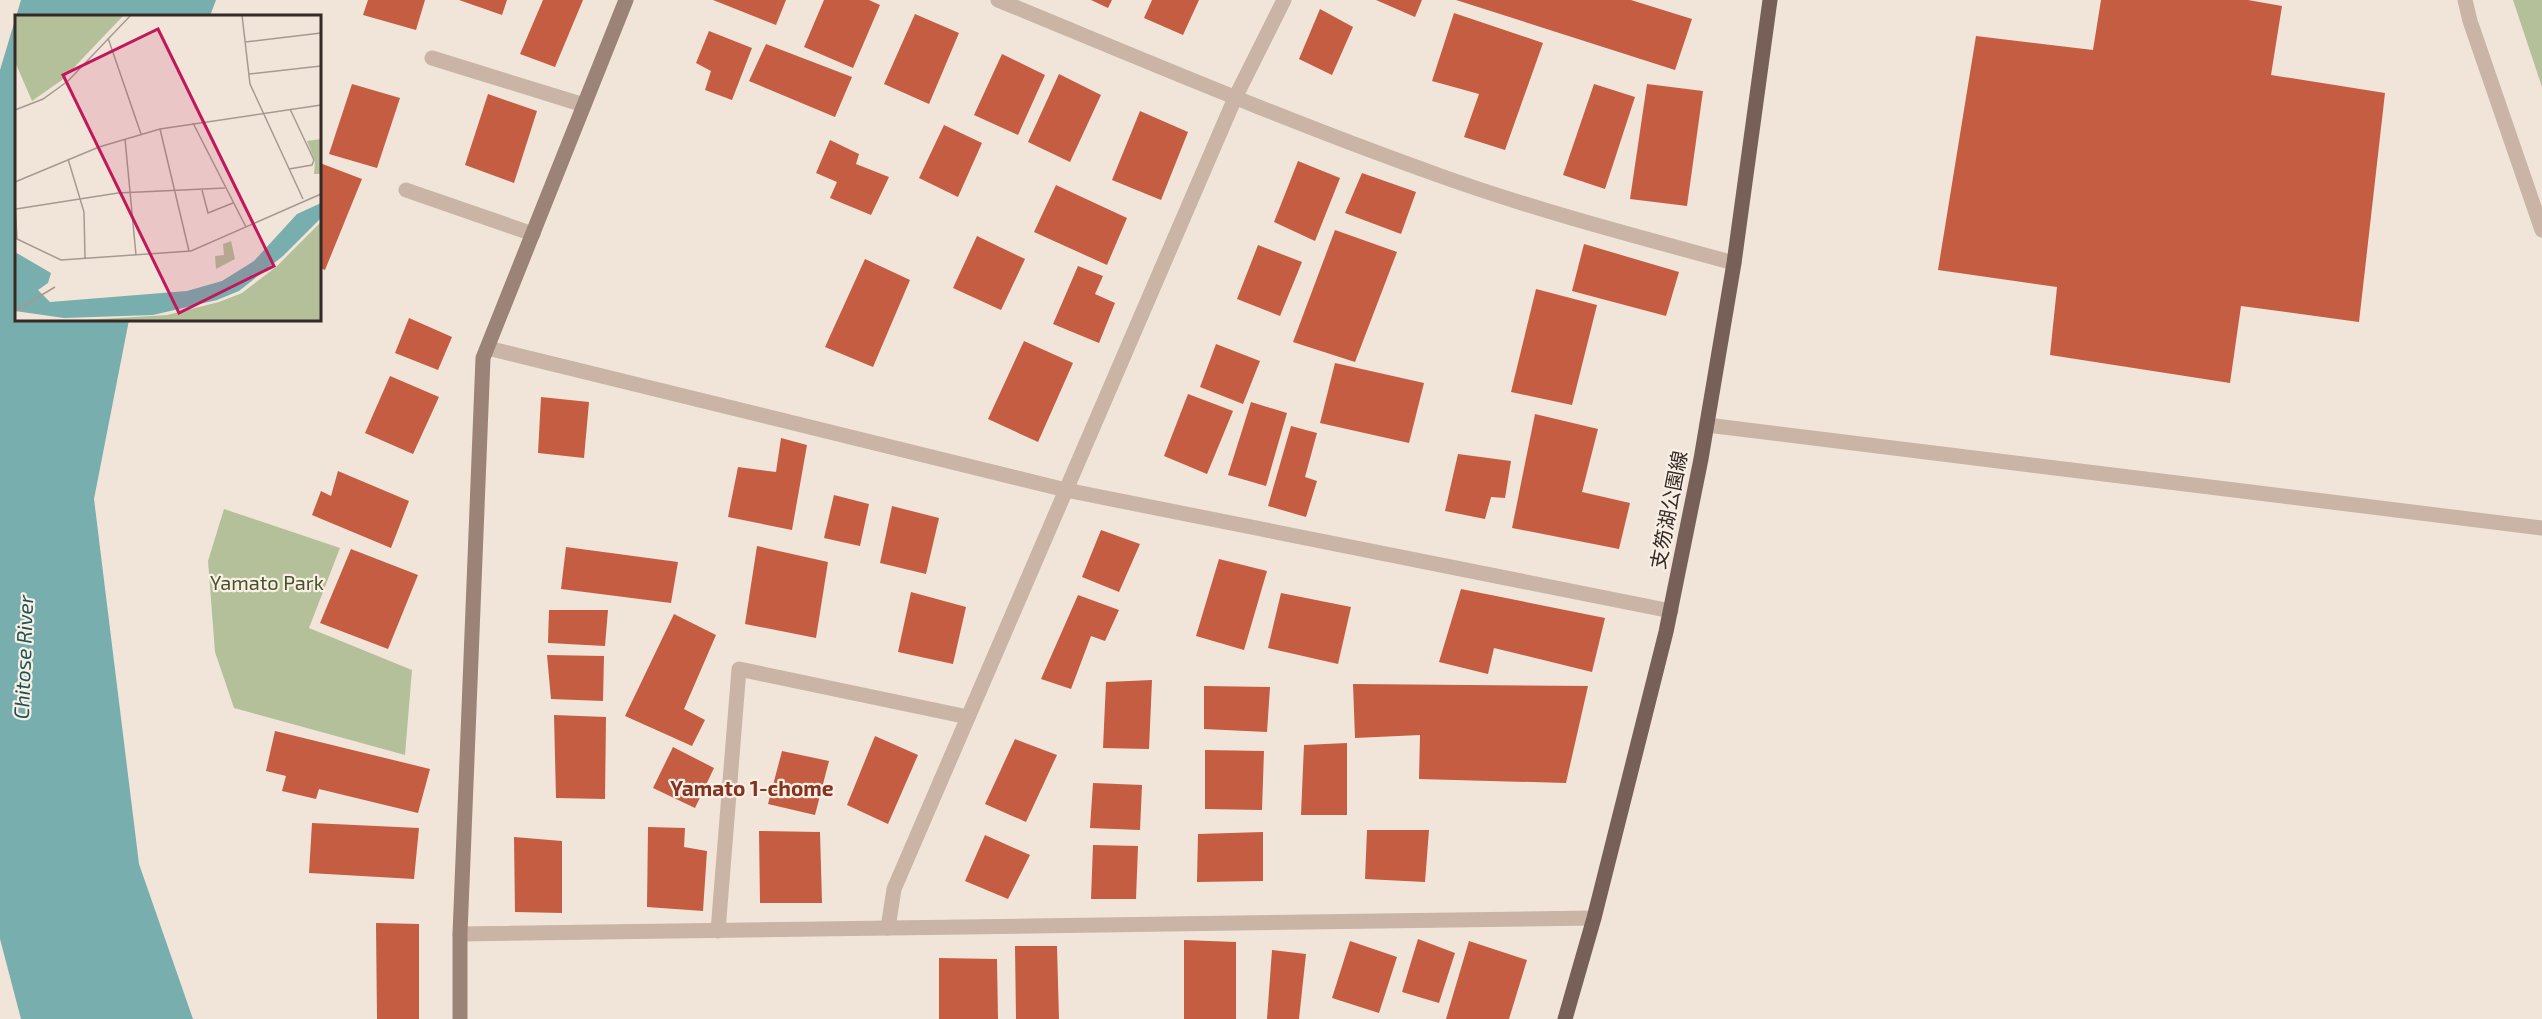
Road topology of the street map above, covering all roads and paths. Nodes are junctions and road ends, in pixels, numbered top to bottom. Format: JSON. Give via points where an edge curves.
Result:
{"nodes":[{"id":1,"x":626,"y":0,"type":"edge"},
{"id":2,"x":998,"y":0,"type":"edge"},
{"id":3,"x":1284,"y":0,"type":"edge"},
{"id":4,"x":1770,"y":0,"type":"edge"},
{"id":5,"x":2465,"y":0,"type":"edge"},
{"id":6,"x":432,"y":58,"type":"dead end"},
{"id":7,"x":1235,"y":98,"type":"junction"},
{"id":8,"x":584,"y":105,"type":"junction"},
{"id":9,"x":406,"y":190,"type":"dead end"},
{"id":10,"x":2542,"y":230,"type":"edge"},
{"id":11,"x":533,"y":234,"type":"junction"},
{"id":12,"x":1734,"y":263,"type":"junction"},
{"id":13,"x":488,"y":348,"type":"junction"},
{"id":14,"x":1707,"y":425,"type":"junction"},
{"id":15,"x":1066,"y":490,"type":"junction"},
{"id":16,"x":2542,"y":528,"type":"edge"},
{"id":17,"x":1671,"y":611,"type":"junction"},
{"id":18,"x":968,"y":717,"type":"junction"},
{"id":19,"x":1594,"y":918,"type":"junction"},
{"id":20,"x":888,"y":928,"type":"junction"},
{"id":21,"x":718,"y":931,"type":"junction"},
{"id":22,"x":460,"y":934,"type":"junction"},
{"id":23,"x":460,"y":1019,"type":"edge"},
{"id":24,"x":1565,"y":1019,"type":"edge"}],
"edges":[{"from":1,"to":8,"type":"street"},
{"from":2,"to":7,"type":"street"},
{"from":3,"to":7,"type":"street"},
{"from":4,"to":12,"type":"main road","name":"支笏湖公園線"},
{"from":5,"to":10,"type":"street"},
{"from":6,"to":8,"type":"street"},
{"from":7,"to":12,"type":"street","via":[[1438,176]]},
{"from":7,"to":15,"type":"street"},
{"from":8,"to":11,"type":"street"},
{"from":9,"to":11,"type":"street"},
{"from":11,"to":13,"type":"street"},
{"from":12,"to":14,"type":"main road","name":"支笏湖公園線"},
{"from":13,"to":15,"type":"street"},
{"from":13,"to":22,"type":"street","via":[[483,358]]},
{"from":14,"to":16,"type":"street"},
{"from":14,"to":17,"type":"main road","name":"支笏湖公園線"},
{"from":15,"to":17,"type":"street"},
{"from":15,"to":18,"type":"street"},
{"from":17,"to":19,"type":"main road","name":"支笏湖公園線"},
{"from":18,"to":20,"type":"street","via":[[894,889]]},
{"from":18,"to":21,"type":"street","via":[[739,669]]},
{"from":19,"to":20,"type":"street"},
{"from":19,"to":24,"type":"main road","name":"支笏湖公園線"},
{"from":20,"to":21,"type":"street"},
{"from":21,"to":22,"type":"street"},
{"from":22,"to":23,"type":"street"}]}
